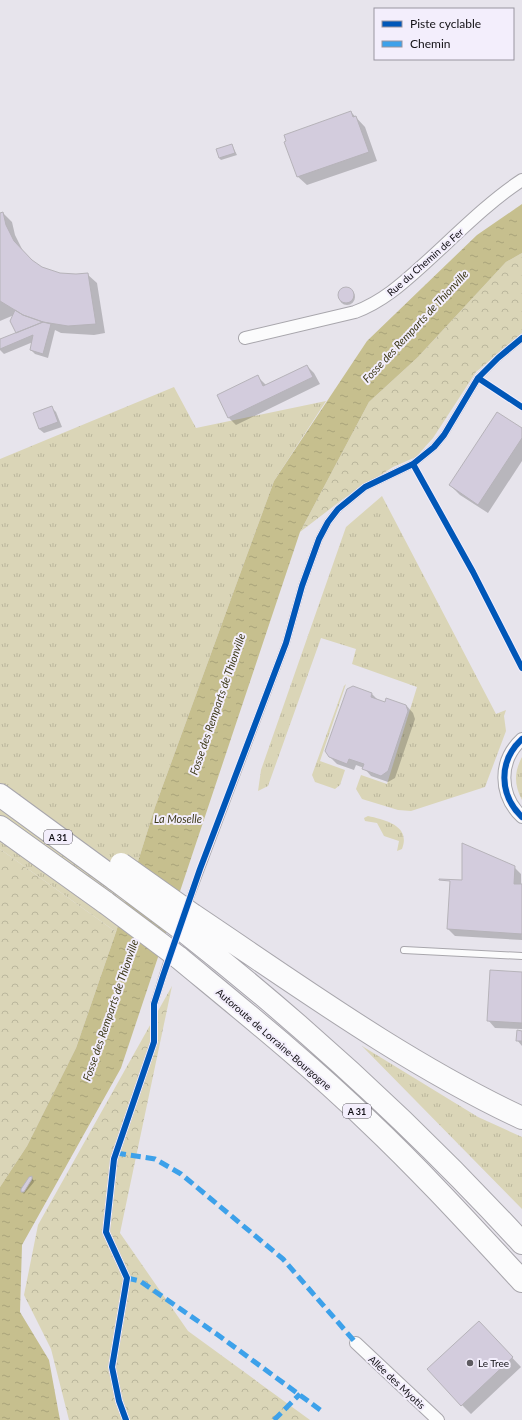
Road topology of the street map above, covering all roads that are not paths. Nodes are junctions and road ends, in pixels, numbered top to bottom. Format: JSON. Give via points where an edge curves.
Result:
{"nodes":[{"id":1,"x":522,"y":180,"type":"edge"},
{"id":2,"x":245,"y":338,"type":"dead end"},
{"id":3,"x":522,"y":338,"type":"edge"},
{"id":4,"x":522,"y":739,"type":"edge"},
{"id":5,"x":0,"y":794,"type":"edge"},
{"id":6,"x":522,"y":817,"type":"edge"},
{"id":7,"x":0,"y":827,"type":"edge"},
{"id":8,"x":189,"y":923,"type":"junction"},
{"id":9,"x":404,"y":950,"type":"dead end"},
{"id":10,"x":522,"y":956,"type":"edge"},
{"id":11,"x":522,"y":1118,"type":"edge"},
{"id":12,"x":522,"y":1244,"type":"edge"},
{"id":13,"x":522,"y":1281,"type":"edge"},
{"id":14,"x":356,"y":1344,"type":"dead end"},
{"id":15,"x":126,"y":1420,"type":"edge"},
{"id":16,"x":438,"y":1420,"type":"edge"}],
"edges":[{"from":1,"to":2,"type":"street","name":"Rue du Chemin de Fer","via":[[467,225],[400,286],[371,306]]},
{"from":3,"to":15,"type":"lane","via":[[478,378],[434,447],[413,464],[360,492],[338,509],[319,539],[286,643],[200,870],[163,976],[154,1004],[154,1042],[114,1159],[106,1232],[127,1278],[112,1367],[119,1402]]},
{"from":4,"to":6,"type":"street","via":[[507,760],[504,775],[511,805]]},
{"from":5,"to":8,"type":"highway","bridge":true,"via":[[33,806]]},
{"from":7,"to":13,"type":"highway","name":"Autoroute de Lorraine-Bourgogne","number":"A 31","bridge":true,"via":[[178,956],[280,1043],[368,1121],[427,1179]]},
{"from":8,"to":11,"type":"highway","via":[[411,1058],[487,1102]]},
{"from":8,"to":12,"type":"highway","number":"A 31","via":[[437,1153]]},
{"from":9,"to":10,"type":"lane"},
{"from":14,"to":16,"type":"street","name":"Allée des Myotis"}]}
